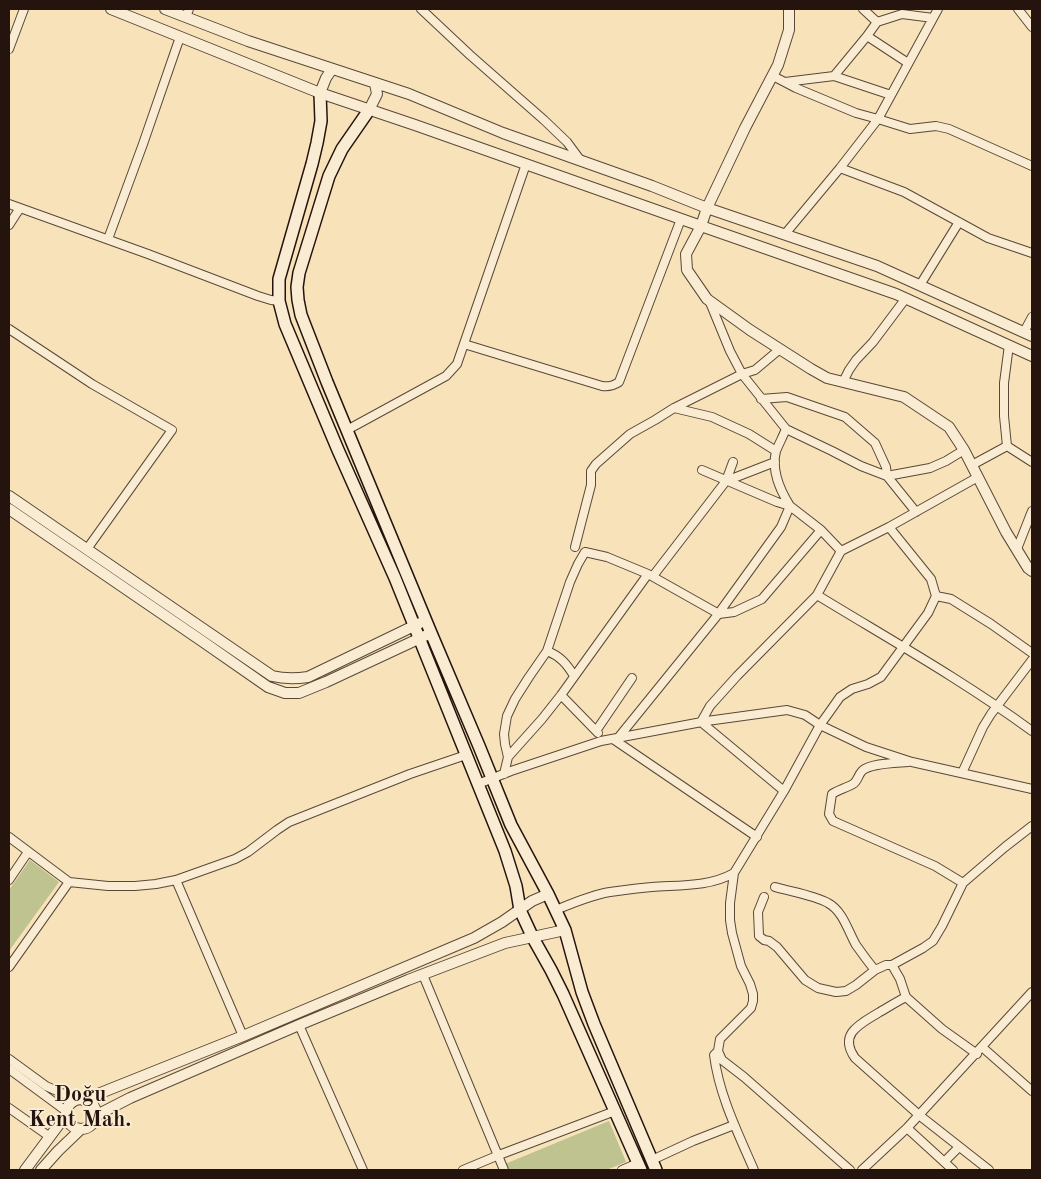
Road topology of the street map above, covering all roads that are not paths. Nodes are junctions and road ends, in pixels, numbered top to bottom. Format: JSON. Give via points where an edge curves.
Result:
{"nodes":[{"id":1,"x":24,"y":9,"type":"edge"},
{"id":2,"x":111,"y":9,"type":"edge"},
{"id":3,"x":165,"y":9,"type":"edge"},
{"id":4,"x":421,"y":9,"type":"edge"},
{"id":5,"x":789,"y":9,"type":"edge"},
{"id":6,"x":863,"y":9,"type":"edge"},
{"id":7,"x":938,"y":9,"type":"edge"},
{"id":8,"x":1018,"y":9,"type":"edge"},
{"id":9,"x":188,"y":13,"type":"edge"},
{"id":10,"x":933,"y":18,"type":"junction"},
{"id":11,"x":877,"y":22,"type":"junction"},
{"id":12,"x":1032,"y":27,"type":"edge"},
{"id":13,"x":867,"y":36,"type":"junction"},
{"id":14,"x":180,"y":37,"type":"junction"},
{"id":15,"x":9,"y":49,"type":"edge"},
{"id":16,"x":908,"y":63,"type":"junction"},
{"id":17,"x":332,"y":69,"type":"junction"},
{"id":18,"x":773,"y":76,"type":"junction"},
{"id":19,"x":834,"y":76,"type":"junction"},
{"id":20,"x":785,"y":82,"type":"junction"},
{"id":21,"x":375,"y":83,"type":"junction"},
{"id":22,"x":320,"y":93,"type":"junction"},
{"id":23,"x":891,"y":96,"type":"junction"},
{"id":24,"x":369,"y":110,"type":"junction"},
{"id":25,"x":878,"y":119,"type":"junction"},
{"id":26,"x":581,"y":161,"type":"junction"},
{"id":27,"x":526,"y":164,"type":"junction"},
{"id":28,"x":1032,"y":166,"type":"edge"},
{"id":29,"x":840,"y":168,"type":"junction"},
{"id":30,"x":9,"y":204,"type":"edge"},
{"id":31,"x":20,"y":208,"type":"junction"},
{"id":32,"x":707,"y":208,"type":"junction"},
{"id":33,"x":681,"y":219,"type":"junction"},
{"id":34,"x":959,"y":222,"type":"junction"},
{"id":35,"x":9,"y":225,"type":"edge"},
{"id":36,"x":701,"y":226,"type":"junction"},
{"id":37,"x":785,"y":234,"type":"junction"},
{"id":38,"x":108,"y":239,"type":"junction"},
{"id":39,"x":1032,"y":253,"type":"edge"},
{"id":40,"x":920,"y":285,"type":"junction"},
{"id":41,"x":906,"y":298,"type":"junction"},
{"id":42,"x":709,"y":300,"type":"junction"},
{"id":43,"x":279,"y":301,"type":"junction"},
{"id":44,"x":1032,"y":316,"type":"edge"},
{"id":45,"x":9,"y":329,"type":"edge"},
{"id":46,"x":1028,"y":334,"type":"edge"},
{"id":47,"x":464,"y":344,"type":"junction"},
{"id":48,"x":1009,"y":345,"type":"junction"},
{"id":49,"x":780,"y":349,"type":"junction"},
{"id":50,"x":1032,"y":356,"type":"edge"},
{"id":51,"x":742,"y":374,"type":"junction"},
{"id":52,"x":843,"y":382,"type":"junction"},
{"id":53,"x":761,"y":398,"type":"junction"},
{"id":54,"x":674,"y":408,"type":"junction"},
{"id":55,"x":786,"y":429,"type":"junction"},
{"id":56,"x":347,"y":430,"type":"junction"},
{"id":57,"x":1007,"y":446,"type":"junction"},
{"id":58,"x":964,"y":450,"type":"junction"},
{"id":59,"x":776,"y":451,"type":"junction"},
{"id":60,"x":733,"y":462,"type":"dead end"},
{"id":61,"x":775,"y":462,"type":"junction"},
{"id":62,"x":1032,"y":462,"type":"edge"},
{"id":63,"x":972,"y":465,"type":"junction"},
{"id":64,"x":702,"y":470,"type":"dead end"},
{"id":65,"x":887,"y":476,"type":"junction"},
{"id":66,"x":978,"y":477,"type":"junction"},
{"id":67,"x":726,"y":481,"type":"junction"},
{"id":68,"x":9,"y":496,"type":"edge"},
{"id":69,"x":790,"y":506,"type":"junction"},
{"id":70,"x":9,"y":509,"type":"edge"},
{"id":71,"x":1032,"y":511,"type":"edge"},
{"id":72,"x":916,"y":512,"type":"junction"},
{"id":73,"x":889,"y":527,"type":"junction"},
{"id":74,"x":822,"y":530,"type":"junction"},
{"id":75,"x":576,"y":547,"type":"dead end"},
{"id":76,"x":86,"y":549,"type":"junction"},
{"id":77,"x":1017,"y":549,"type":"junction"},
{"id":78,"x":841,"y":551,"type":"junction"},
{"id":79,"x":775,"y":569,"type":"dead end"},
{"id":80,"x":1032,"y":571,"type":"edge"},
{"id":81,"x":782,"y":574,"type":"junction"},
{"id":82,"x":650,"y":575,"type":"junction"},
{"id":83,"x":817,"y":595,"type":"junction"},
{"id":84,"x":936,"y":596,"type":"junction"},
{"id":85,"x":719,"y":614,"type":"junction"},
{"id":86,"x":426,"y":620,"type":"junction"},
{"id":87,"x":414,"y":625,"type":"junction"},
{"id":88,"x":430,"y":633,"type":"junction"},
{"id":89,"x":419,"y":638,"type":"junction"},
{"id":90,"x":902,"y":646,"type":"junction"},
{"id":91,"x":547,"y":651,"type":"junction"},
{"id":92,"x":1032,"y":653,"type":"edge"},
{"id":93,"x":1032,"y":660,"type":"edge"},
{"id":94,"x":574,"y":676,"type":"junction"},
{"id":95,"x":632,"y":678,"type":"dead end"},
{"id":96,"x":561,"y":695,"type":"junction"},
{"id":97,"x":997,"y":706,"type":"junction"},
{"id":98,"x":701,"y":722,"type":"junction"},
{"id":99,"x":820,"y":725,"type":"junction"},
{"id":100,"x":596,"y":731,"type":"junction"},
{"id":101,"x":1032,"y":731,"type":"edge"},
{"id":102,"x":615,"y":738,"type":"junction"},
{"id":103,"x":604,"y":740,"type":"junction"},
{"id":104,"x":466,"y":755,"type":"junction"},
{"id":105,"x":508,"y":757,"type":"junction"},
{"id":106,"x":912,"y":762,"type":"junction"},
{"id":107,"x":962,"y":773,"type":"junction"},
{"id":108,"x":504,"y":774,"type":"junction"},
{"id":109,"x":492,"y":778,"type":"junction"},
{"id":110,"x":478,"y":784,"type":"junction"},
{"id":111,"x":1032,"y":789,"type":"edge"},
{"id":112,"x":784,"y":791,"type":"junction"},
{"id":113,"x":1032,"y":826,"type":"edge"},
{"id":114,"x":756,"y":836,"type":"junction"},
{"id":115,"x":9,"y":837,"type":"edge"},
{"id":116,"x":28,"y":852,"type":"junction"},
{"id":117,"x":734,"y":873,"type":"junction"},
{"id":118,"x":9,"y":880,"type":"edge"},
{"id":119,"x":176,"y":880,"type":"junction"},
{"id":120,"x":69,"y":882,"type":"junction"},
{"id":121,"x":963,"y":883,"type":"junction"},
{"id":122,"x":776,"y":887,"type":"dead end"},
{"id":123,"x":548,"y":894,"type":"junction"},
{"id":124,"x":764,"y":897,"type":"dead end"},
{"id":125,"x":520,"y":910,"type":"junction"},
{"id":126,"x":556,"y":910,"type":"junction"},
{"id":127,"x":565,"y":930,"type":"junction"},
{"id":128,"x":533,"y":938,"type":"junction"},
{"id":129,"x":892,"y":965,"type":"junction"},
{"id":130,"x":9,"y":967,"type":"edge"},
{"id":131,"x":875,"y":970,"type":"junction"},
{"id":132,"x":424,"y":975,"type":"junction"},
{"id":133,"x":1032,"y":992,"type":"edge"},
{"id":134,"x":906,"y":997,"type":"junction"},
{"id":135,"x":299,"y":1024,"type":"junction"},
{"id":136,"x":243,"y":1036,"type":"junction"},
{"id":137,"x":982,"y":1047,"type":"junction"},
{"id":138,"x":718,"y":1051,"type":"junction"},
{"id":139,"x":977,"y":1054,"type":"junction"},
{"id":140,"x":9,"y":1059,"type":"edge"},
{"id":141,"x":9,"y":1069,"type":"edge"},
{"id":142,"x":1032,"y":1090,"type":"edge"},
{"id":143,"x":80,"y":1100,"type":"junction"},
{"id":144,"x":9,"y":1108,"type":"edge"},
{"id":145,"x":614,"y":1111,"type":"junction"},
{"id":146,"x":66,"y":1113,"type":"junction"},
{"id":147,"x":919,"y":1115,"type":"junction"},
{"id":148,"x":95,"y":1116,"type":"junction"},
{"id":149,"x":734,"y":1125,"type":"junction"},
{"id":150,"x":907,"y":1128,"type":"junction"},
{"id":151,"x":81,"y":1129,"type":"junction"},
{"id":152,"x":50,"y":1137,"type":"junction"},
{"id":153,"x":959,"y":1146,"type":"junction"},
{"id":154,"x":499,"y":1155,"type":"junction"},
{"id":155,"x":944,"y":1162,"type":"junction"},
{"id":156,"x":654,"y":1165,"type":"edge"},
{"id":157,"x":640,"y":1167,"type":"edge"},
{"id":158,"x":25,"y":1170,"type":"edge"},
{"id":159,"x":41,"y":1170,"type":"edge"},
{"id":160,"x":363,"y":1170,"type":"edge"},
{"id":161,"x":463,"y":1170,"type":"edge"},
{"id":162,"x":504,"y":1170,"type":"edge"},
{"id":163,"x":622,"y":1170,"type":"edge"},
{"id":164,"x":754,"y":1170,"type":"edge"},
{"id":165,"x":850,"y":1170,"type":"edge"},
{"id":166,"x":862,"y":1170,"type":"edge"},
{"id":167,"x":953,"y":1170,"type":"edge"},
{"id":168,"x":989,"y":1170,"type":"edge"}],
"edges":[{"from":1,"to":15,"type":"street"},
{"from":2,"to":14,"type":"street"},
{"from":3,"to":9,"type":"street"},
{"from":4,"to":26,"type":"street","via":[[544,120]]},
{"from":5,"to":18,"type":"street","via":[[789,30]]},
{"from":6,"to":11,"type":"street"},
{"from":7,"to":10,"type":"street"},
{"from":8,"to":12,"type":"street"},
{"from":9,"to":17,"type":"street","via":[[248,41]]},
{"from":10,"to":11,"type":"street","via":[[902,14]]},
{"from":10,"to":16,"type":"street"},
{"from":11,"to":13,"type":"street"},
{"from":13,"to":16,"type":"street"},
{"from":13,"to":19,"type":"street"},
{"from":14,"to":22,"type":"street"},
{"from":14,"to":38,"type":"street"},
{"from":16,"to":23,"type":"street"},
{"from":17,"to":21,"type":"street"},
{"from":17,"to":22,"type":"street"},
{"from":18,"to":20,"type":"street"},
{"from":18,"to":32,"type":"street"},
{"from":19,"to":20,"type":"street"},
{"from":19,"to":23,"type":"street"},
{"from":20,"to":25,"type":"street","via":[[856,113]]},
{"from":21,"to":24,"type":"street","via":[[377,94]]},
{"from":21,"to":26,"type":"street"},
{"from":22,"to":24,"type":"street"},
{"from":22,"to":43,"type":"main road","via":[[321,121],[317,144],[279,279]]},
{"from":23,"to":25,"type":"street"},
{"from":24,"to":27,"type":"street"},
{"from":24,"to":56,"type":"main road","via":[[342,149],[329,176],[299,273],[298,287],[301,315]]},
{"from":25,"to":28,"type":"street","via":[[910,129],[936,126],[949,129]]},
{"from":25,"to":29,"type":"street"},
{"from":26,"to":32,"type":"street"},
{"from":27,"to":33,"type":"street"},
{"from":27,"to":47,"type":"street"},
{"from":29,"to":34,"type":"street","via":[[904,192]]},
{"from":29,"to":37,"type":"street"},
{"from":30,"to":31,"type":"street"},
{"from":31,"to":35,"type":"street"},
{"from":31,"to":38,"type":"street"},
{"from":32,"to":36,"type":"street"},
{"from":32,"to":37,"type":"street"},
{"from":33,"to":36,"type":"street"},
{"from":33,"to":47,"type":"street","via":[[615,384],[602,386]]},
{"from":34,"to":39,"type":"street","via":[[988,238]]},
{"from":34,"to":40,"type":"street"},
{"from":36,"to":41,"type":"street"},
{"from":36,"to":42,"type":"street","via":[[686,254],[687,270]]},
{"from":37,"to":40,"type":"street","via":[[878,266]]},
{"from":38,"to":43,"type":"street"},
{"from":40,"to":46,"type":"street"},
{"from":41,"to":48,"type":"street"},
{"from":41,"to":52,"type":"street","via":[[856,360]]},
{"from":42,"to":49,"type":"street"},
{"from":42,"to":51,"type":"street"},
{"from":43,"to":87,"type":"main road","via":[[284,324]]},
{"from":44,"to":46,"type":"street"},
{"from":45,"to":76,"type":"street","via":[[92,384],[172,430]]},
{"from":47,"to":56,"type":"street","via":[[457,364],[446,376]]},
{"from":48,"to":50,"type":"street"},
{"from":48,"to":57,"type":"street","via":[[1004,383]]},
{"from":49,"to":51,"type":"street","via":[[755,370]]},
{"from":49,"to":52,"type":"street","via":[[827,378]]},
{"from":51,"to":53,"type":"street"},
{"from":51,"to":54,"type":"street"},
{"from":52,"to":58,"type":"street","via":[[904,397],[949,427]]},
{"from":53,"to":55,"type":"street"},
{"from":53,"to":65,"type":"street","via":[[787,397],[845,417],[875,443]]},
{"from":54,"to":59,"type":"street","via":[[712,417]]},
{"from":54,"to":75,"type":"street","via":[[630,434],[591,471],[591,485]]},
{"from":55,"to":59,"type":"street"},
{"from":55,"to":65,"type":"street"},
{"from":56,"to":86,"type":"main road"},
{"from":57,"to":62,"type":"street"},
{"from":57,"to":63,"type":"street"},
{"from":58,"to":63,"type":"street"},
{"from":58,"to":65,"type":"street","via":[[930,468]]},
{"from":59,"to":61,"type":"street"},
{"from":60,"to":67,"type":"street"},
{"from":61,"to":67,"type":"street"},
{"from":61,"to":69,"type":"street","via":[[781,490]]},
{"from":63,"to":66,"type":"street"},
{"from":64,"to":67,"type":"street"},
{"from":65,"to":72,"type":"street"},
{"from":66,"to":72,"type":"street"},
{"from":66,"to":77,"type":"street"},
{"from":67,"to":69,"type":"street"},
{"from":67,"to":82,"type":"street"},
{"from":68,"to":76,"type":"street"},
{"from":69,"to":74,"type":"street"},
{"from":69,"to":85,"type":"street","via":[[781,526]]},
{"from":70,"to":89,"type":"street","via":[[268,687],[285,693],[298,693],[326,682]]},
{"from":71,"to":77,"type":"street"},
{"from":72,"to":73,"type":"street"},
{"from":73,"to":78,"type":"street"},
{"from":73,"to":84,"type":"street","via":[[931,580]]},
{"from":74,"to":78,"type":"street"},
{"from":74,"to":81,"type":"street"},
{"from":76,"to":87,"type":"street","via":[[272,676],[308,677]]},
{"from":77,"to":80,"type":"street"},
{"from":78,"to":83,"type":"street"},
{"from":79,"to":81,"type":"street"},
{"from":81,"to":85,"type":"street","via":[[762,599],[734,612]]},
{"from":82,"to":85,"type":"street"},
{"from":82,"to":91,"type":"street","via":[[607,557],[585,552],[570,582]]},
{"from":82,"to":94,"type":"street"},
{"from":83,"to":90,"type":"street"},
{"from":83,"to":98,"type":"street","via":[[737,676],[710,706]]},
{"from":84,"to":90,"type":"street","via":[[928,613]]},
{"from":84,"to":92,"type":"street","via":[[951,599]]},
{"from":85,"to":102,"type":"street"},
{"from":86,"to":87,"type":"street"},
{"from":86,"to":88,"type":"main road"},
{"from":87,"to":89,"type":"main road"},
{"from":88,"to":89,"type":"street"},
{"from":88,"to":109,"type":"main road"},
{"from":89,"to":104,"type":"main road"},
{"from":90,"to":97,"type":"street"},
{"from":90,"to":99,"type":"street","via":[[881,677],[840,697]]},
{"from":91,"to":94,"type":"street","via":[[562,660]]},
{"from":91,"to":105,"type":"street","via":[[507,716],[504,734]]},
{"from":93,"to":97,"type":"street"},
{"from":94,"to":96,"type":"street"},
{"from":95,"to":100,"type":"street"},
{"from":96,"to":100,"type":"street"},
{"from":96,"to":105,"type":"street"},
{"from":97,"to":101,"type":"street"},
{"from":97,"to":107,"type":"street","via":[[982,727]]},
{"from":98,"to":99,"type":"street","via":[[787,710],[805,715]]},
{"from":98,"to":102,"type":"street"},
{"from":98,"to":112,"type":"street"},
{"from":99,"to":106,"type":"street","via":[[866,747]]},
{"from":99,"to":112,"type":"street"},
{"from":100,"to":103,"type":"street"},
{"from":102,"to":103,"type":"street"},
{"from":102,"to":114,"type":"street"},
{"from":103,"to":108,"type":"street"},
{"from":104,"to":110,"type":"main road"},
{"from":104,"to":119,"type":"street","via":[[290,822],[235,859]]},
{"from":105,"to":108,"type":"street"},
{"from":106,"to":107,"type":"street"},
{"from":106,"to":121,"type":"street","via":[[866,768],[853,784],[832,794],[829,814],[833,821],[935,866]]},
{"from":107,"to":111,"type":"street"},
{"from":108,"to":109,"type":"street"},
{"from":109,"to":110,"type":"street"},
{"from":109,"to":123,"type":"main road","via":[[515,834]]},
{"from":110,"to":125,"type":"main road","via":[[505,851]]},
{"from":112,"to":114,"type":"street"},
{"from":113,"to":121,"type":"street"},
{"from":114,"to":117,"type":"street"},
{"from":115,"to":116,"type":"street"},
{"from":116,"to":118,"type":"street"},
{"from":116,"to":120,"type":"street"},
{"from":117,"to":126,"type":"street","via":[[713,882],[607,892]]},
{"from":117,"to":138,"type":"street","via":[[730,920],[753,1001],[720,1039]]},
{"from":119,"to":120,"type":"street","via":[[135,886]]},
{"from":119,"to":136,"type":"street"},
{"from":120,"to":130,"type":"street"},
{"from":121,"to":129,"type":"street","via":[[933,941]]},
{"from":122,"to":131,"type":"street","via":[[829,903]]},
{"from":123,"to":125,"type":"street"},
{"from":123,"to":126,"type":"main road"},
{"from":124,"to":131,"type":"street","via":[[758,912],[759,936],[776,947],[805,980],[818,988],[846,991]]},
{"from":125,"to":128,"type":"main road"},
{"from":125,"to":136,"type":"street","via":[[474,938]]},
{"from":126,"to":127,"type":"main road"},
{"from":127,"to":128,"type":"street"},
{"from":127,"to":156,"type":"main road","via":[[594,1024]]},
{"from":128,"to":132,"type":"street","via":[[505,943]]},
{"from":128,"to":145,"type":"main road","via":[[552,970]]},
{"from":129,"to":131,"type":"street"},
{"from":129,"to":134,"type":"street"},
{"from":132,"to":135,"type":"street"},
{"from":132,"to":154,"type":"street"},
{"from":133,"to":137,"type":"street"},
{"from":134,"to":139,"type":"street"},
{"from":134,"to":147,"type":"street","via":[[856,1026],[850,1035],[849,1047],[854,1058]]},
{"from":135,"to":148,"type":"street"},
{"from":135,"to":160,"type":"street"},
{"from":136,"to":143,"type":"street"},
{"from":137,"to":139,"type":"street"},
{"from":137,"to":142,"type":"street"},
{"from":138,"to":149,"type":"street","via":[[714,1054],[715,1063]]},
{"from":138,"to":165,"type":"street","via":[[722,1060]]},
{"from":139,"to":147,"type":"street"},
{"from":140,"to":143,"type":"street","via":[[46,1086]]},
{"from":141,"to":146,"type":"street"},
{"from":143,"to":146,"type":"street","via":[[70,1103]]},
{"from":143,"to":148,"type":"street","via":[[93,1107]]},
{"from":144,"to":152,"type":"street"},
{"from":145,"to":154,"type":"street"},
{"from":145,"to":157,"type":"main road"},
{"from":146,"to":151,"type":"street","via":[[70,1124]]},
{"from":146,"to":152,"type":"street"},
{"from":147,"to":150,"type":"street"},
{"from":147,"to":153,"type":"street"},
{"from":148,"to":151,"type":"street","via":[[90,1126]]},
{"from":149,"to":156,"type":"street","via":[[694,1141]]},
{"from":149,"to":164,"type":"street"},
{"from":150,"to":155,"type":"street"},
{"from":150,"to":166,"type":"street"},
{"from":151,"to":159,"type":"street"},
{"from":152,"to":158,"type":"street"},
{"from":153,"to":155,"type":"street"},
{"from":153,"to":168,"type":"street"},
{"from":154,"to":161,"type":"street"},
{"from":154,"to":162,"type":"street"},
{"from":155,"to":167,"type":"street"},
{"from":157,"to":163,"type":"street"}]}
